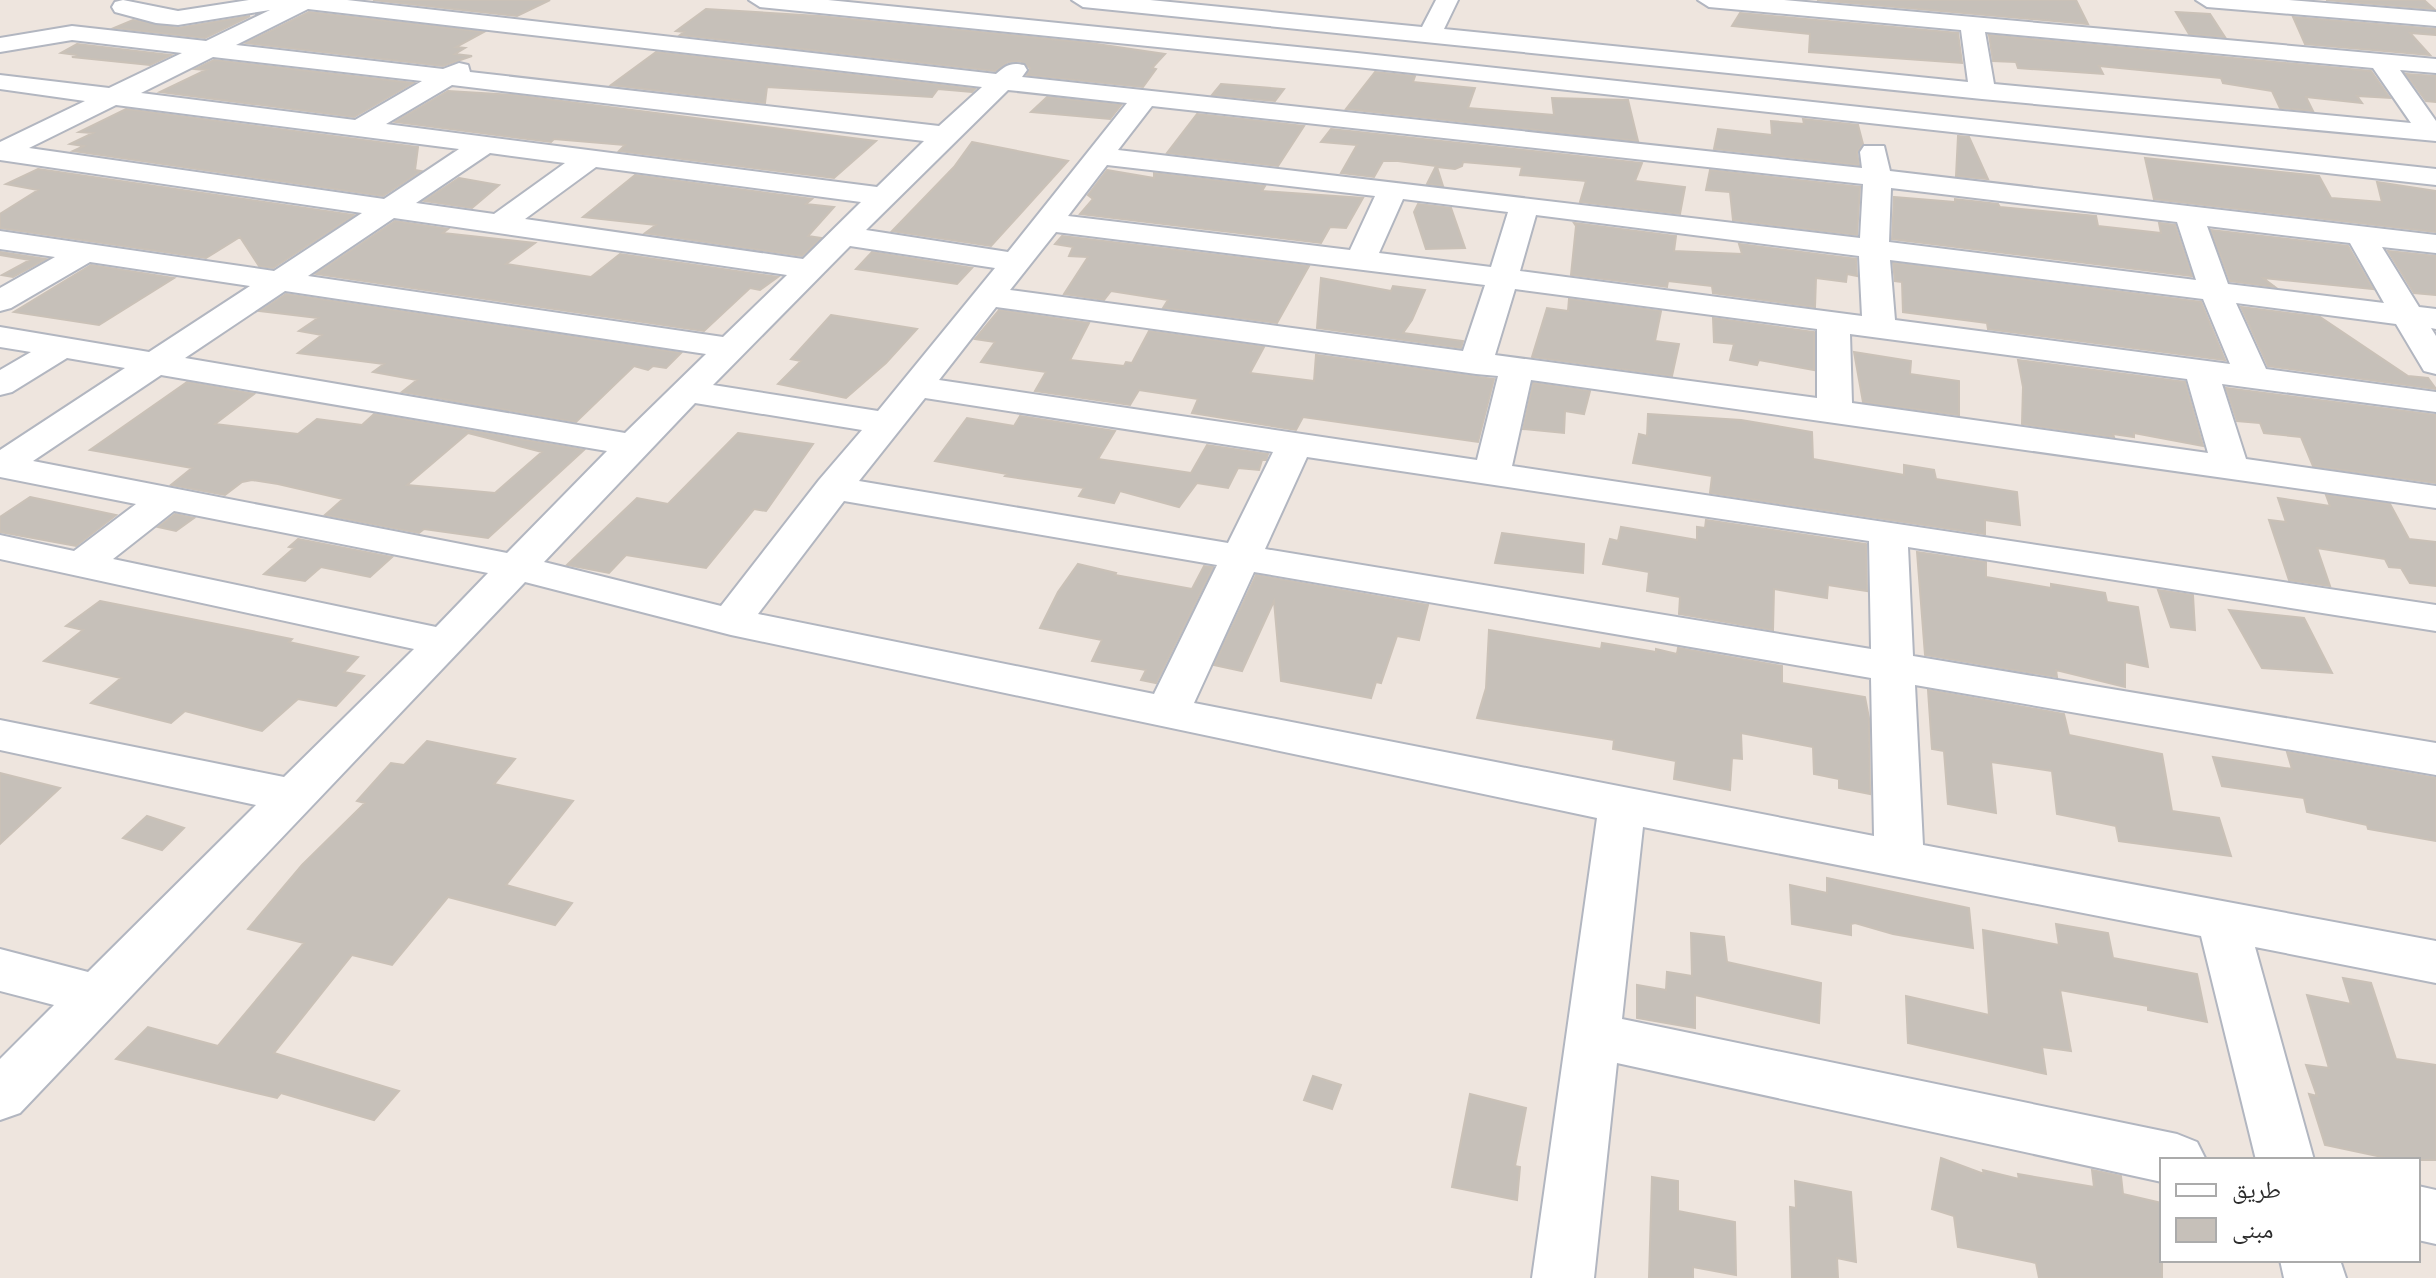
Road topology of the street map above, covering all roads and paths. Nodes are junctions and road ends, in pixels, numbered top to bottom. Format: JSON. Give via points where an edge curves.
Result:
{"nodes":[{"id":1,"x":760,"y":0,"type":"edge"},
{"id":2,"x":1083,"y":0,"type":"edge"},
{"id":3,"x":1447,"y":0,"type":"edge"},
{"id":4,"x":2207,"y":0,"type":"edge"},
{"id":5,"x":308,"y":1,"type":"edge"},
{"id":6,"x":1114,"y":2,"type":"edge"},
{"id":7,"x":131,"y":3,"type":"edge"},
{"id":8,"x":2273,"y":5,"type":"junction"},
{"id":9,"x":542,"y":6,"type":"dead end"},
{"id":10,"x":823,"y":6,"type":"junction"},
{"id":11,"x":2345,"y":6,"type":"edge"},
{"id":12,"x":1698,"y":12,"type":"edge"},
{"id":13,"x":2108,"y":12,"type":"dead end"},
{"id":14,"x":2436,"y":19,"type":"edge"},
{"id":15,"x":1972,"y":22,"type":"junction"},
{"id":16,"x":1056,"y":30,"type":"junction"},
{"id":17,"x":64,"y":33,"type":"junction"},
{"id":18,"x":2117,"y":35,"type":"junction"},
{"id":19,"x":1429,"y":36,"type":"junction"},
{"id":20,"x":503,"y":40,"type":"junction"},
{"id":21,"x":639,"y":40,"type":"junction"},
{"id":22,"x":0,"y":45,"type":"edge"},
{"id":23,"x":212,"y":48,"type":"junction"},
{"id":24,"x":2299,"y":52,"type":"junction"},
{"id":25,"x":762,"y":54,"type":"junction"},
{"id":26,"x":0,"y":61,"type":"edge"},
{"id":27,"x":2381,"y":61,"type":"junction"},
{"id":28,"x":1689,"y":62,"type":"junction"},
{"id":29,"x":2436,"y":66,"type":"edge"},
{"id":30,"x":451,"y":75,"type":"junction"},
{"id":31,"x":0,"y":82,"type":"edge"},
{"id":32,"x":1001,"y":82,"type":"junction"},
{"id":33,"x":565,"y":89,"type":"junction"},
{"id":34,"x":1340,"y":89,"type":"junction"},
{"id":35,"x":1982,"y":91,"type":"junction"},
{"id":36,"x":114,"y":97,"type":"junction"},
{"id":37,"x":1145,"y":97,"type":"junction"},
{"id":38,"x":1696,"y":98,"type":"junction"},
{"id":39,"x":696,"y":107,"type":"junction"},
{"id":40,"x":1871,"y":118,"type":"junction"},
{"id":41,"x":672,"y":125,"type":"dead end"},
{"id":42,"x":360,"y":128,"type":"junction"},
{"id":43,"x":0,"y":133,"type":"edge"},
{"id":44,"x":2433,"y":133,"type":"edge"},
{"id":45,"x":945,"y":135,"type":"junction"},
{"id":46,"x":30,"y":137,"type":"junction"},
{"id":47,"x":648,"y":144,"type":"dead end"},
{"id":48,"x":484,"y":145,"type":"junction"},
{"id":49,"x":0,"y":152,"type":"edge"},
{"id":50,"x":1676,"y":154,"type":"junction"},
{"id":51,"x":1100,"y":156,"type":"junction"},
{"id":52,"x":1300,"y":158,"type":"junction"},
{"id":53,"x":589,"y":159,"type":"junction"},
{"id":54,"x":623,"y":163,"type":"junction"},
{"id":55,"x":2093,"y":172,"type":"junction"},
{"id":56,"x":2436,"y":177,"type":"edge"},
{"id":57,"x":1877,"y":178,"type":"junction"},
{"id":58,"x":1392,"y":191,"type":"junction"},
{"id":59,"x":883,"y":196,"type":"junction"},
{"id":60,"x":1664,"y":201,"type":"junction"},
{"id":61,"x":1525,"y":205,"type":"junction"},
{"id":62,"x":388,"y":209,"type":"junction"},
{"id":63,"x":2189,"y":215,"type":"junction"},
{"id":64,"x":1047,"y":222,"type":"junction"},
{"id":65,"x":498,"y":225,"type":"junction"},
{"id":66,"x":845,"y":236,"type":"junction"},
{"id":67,"x":2361,"y":236,"type":"junction"},
{"id":68,"x":0,"y":240,"type":"edge"},
{"id":69,"x":2436,"y":244,"type":"edge"},
{"id":70,"x":1874,"y":250,"type":"junction"},
{"id":71,"x":84,"y":253,"type":"junction"},
{"id":72,"x":1361,"y":260,"type":"junction"},
{"id":73,"x":1015,"y":262,"type":"junction"},
{"id":74,"x":811,"y":269,"type":"junction"},
{"id":75,"x":1505,"y":278,"type":"junction"},
{"id":76,"x":279,"y":282,"type":"junction"},
{"id":77,"x":2215,"y":291,"type":"junction"},
{"id":78,"x":989,"y":297,"type":"junction"},
{"id":79,"x":0,"y":301,"type":"edge"},
{"id":80,"x":2422,"y":317,"type":"edge"},
{"id":81,"x":1833,"y":324,"type":"junction"},
{"id":82,"x":1879,"y":330,"type":"junction"},
{"id":83,"x":0,"y":337,"type":"edge"},
{"id":84,"x":61,"y":348,"type":"junction"},
{"id":85,"x":732,"y":348,"type":"junction"},
{"id":86,"x":157,"y":363,"type":"junction"},
{"id":87,"x":1476,"y":364,"type":"junction"},
{"id":88,"x":2436,"y":364,"type":"edge"},
{"id":89,"x":1516,"y":370,"type":"junction"},
{"id":90,"x":2202,"y":373,"type":"junction"},
{"id":91,"x":2253,"y":379,"type":"junction"},
{"id":92,"x":0,"y":385,"type":"edge"},
{"id":93,"x":914,"y":386,"type":"junction"},
{"id":94,"x":687,"y":391,"type":"junction"},
{"id":95,"x":2436,"y":402,"type":"edge"},
{"id":96,"x":1835,"y":411,"type":"junction"},
{"id":97,"x":885,"y":423,"type":"junction"},
{"id":98,"x":633,"y":445,"type":"junction"},
{"id":99,"x":1294,"y":445,"type":"junction"},
{"id":100,"x":0,"y":466,"type":"edge"},
{"id":101,"x":2231,"y":468,"type":"junction"},
{"id":102,"x":1492,"y":475,"type":"junction"},
{"id":103,"x":832,"y":488,"type":"junction"},
{"id":104,"x":2436,"y":497,"type":"edge"},
{"id":105,"x":168,"y":498,"type":"junction"},
{"id":106,"x":1888,"y":533,"type":"junction"},
{"id":107,"x":0,"y":547,"type":"edge"},
{"id":108,"x":1238,"y":558,"type":"junction"},
{"id":109,"x":83,"y":563,"type":"junction"},
{"id":110,"x":516,"y":567,"type":"junction"},
{"id":111,"x":2436,"y":618,"type":"edge"},
{"id":112,"x":731,"y":622,"type":"junction"},
{"id":113,"x":445,"y":642,"type":"junction"},
{"id":114,"x":1893,"y":669,"type":"junction"},
{"id":115,"x":1168,"y":712,"type":"junction"},
{"id":116,"x":0,"y":735,"type":"edge"},
{"id":117,"x":2436,"y":759,"type":"edge"},
{"id":118,"x":293,"y":796,"type":"junction"},
{"id":119,"x":1622,"y":806,"type":"junction"},
{"id":120,"x":1899,"y":856,"type":"junction"},
{"id":121,"x":2222,"y":921,"type":"junction"},
{"id":122,"x":2436,"y":962,"type":"edge"},
{"id":123,"x":0,"y":970,"type":"edge"},
{"id":124,"x":96,"y":995,"type":"junction"},
{"id":125,"x":1593,"y":1035,"type":"junction"},
{"id":126,"x":0,"y":1096,"type":"edge"},
{"id":127,"x":2168,"y":1158,"type":"edge"},
{"id":128,"x":2284,"y":1158,"type":"edge"},
{"id":129,"x":1563,"y":1278,"type":"edge"}],
"edges":[{"from":1,"to":10,"type":"street"},
{"from":2,"to":6,"type":"street"},
{"from":3,"to":19,"type":"street"},
{"from":4,"to":8,"type":"street"},
{"from":5,"to":7,"type":"street","via":[[178,18],[156,16]]},
{"from":5,"to":20,"type":"street"},
{"from":5,"to":23,"type":"street"},
{"from":6,"to":19,"type":"street"},
{"from":7,"to":17,"type":"street"},
{"from":8,"to":11,"type":"street"},
{"from":8,"to":24,"type":"street"},
{"from":9,"to":20,"type":"street"},
{"from":10,"to":16,"type":"street"},
{"from":10,"to":25,"type":"street"},
{"from":11,"to":14,"type":"street"},
{"from":12,"to":15,"type":"street"},
{"from":12,"to":28,"type":"street"},
{"from":13,"to":18,"type":"street"},
{"from":15,"to":18,"type":"street"},
{"from":15,"to":35,"type":"street"},
{"from":16,"to":32,"type":"street"},
{"from":16,"to":34,"type":"street"},
{"from":17,"to":22,"type":"street"},
{"from":17,"to":23,"type":"street"},
{"from":17,"to":26,"type":"street"},
{"from":18,"to":24,"type":"street"},
{"from":19,"to":28,"type":"street"},
{"from":20,"to":21,"type":"street"},
{"from":20,"to":30,"type":"street"},
{"from":21,"to":25,"type":"street"},
{"from":21,"to":33,"type":"street"},
{"from":23,"to":30,"type":"street"},
{"from":23,"to":36,"type":"street"},
{"from":24,"to":27,"type":"street"},
{"from":25,"to":32,"type":"street"},
{"from":27,"to":29,"type":"street"},
{"from":27,"to":44,"type":"street"},
{"from":28,"to":35,"type":"street"},
{"from":30,"to":33,"type":"street"},
{"from":30,"to":42,"type":"street"},
{"from":31,"to":36,"type":"street"},
{"from":32,"to":37,"type":"street"},
{"from":32,"to":45,"type":"street"},
{"from":33,"to":39,"type":"street"},
{"from":34,"to":37,"type":"street"},
{"from":34,"to":38,"type":"street"},
{"from":34,"to":50,"type":"street"},
{"from":34,"to":52,"type":"street"},
{"from":35,"to":44,"type":"street"},
{"from":36,"to":42,"type":"street"},
{"from":36,"to":46,"type":"street"},
{"from":37,"to":51,"type":"street"},
{"from":38,"to":40,"type":"street"},
{"from":38,"to":50,"type":"street"},
{"from":39,"to":41,"type":"street"},
{"from":39,"to":45,"type":"street"},
{"from":40,"to":55,"type":"street"},
{"from":40,"to":57,"type":"street"},
{"from":42,"to":48,"type":"street"},
{"from":43,"to":46,"type":"street"},
{"from":45,"to":59,"type":"street"},
{"from":46,"to":49,"type":"street"},
{"from":47,"to":54,"type":"street"},
{"from":48,"to":53,"type":"street"},
{"from":48,"to":62,"type":"street"},
{"from":49,"to":62,"type":"street"},
{"from":50,"to":57,"type":"street"},
{"from":50,"to":60,"type":"street"},
{"from":51,"to":52,"type":"street"},
{"from":51,"to":64,"type":"street"},
{"from":52,"to":58,"type":"street"},
{"from":53,"to":54,"type":"street"},
{"from":53,"to":65,"type":"street"},
{"from":54,"to":59,"type":"street"},
{"from":55,"to":56,"type":"street"},
{"from":55,"to":57,"type":"street"},
{"from":55,"to":63,"type":"street"},
{"from":57,"to":70,"type":"street"},
{"from":58,"to":61,"type":"street"},
{"from":58,"to":72,"type":"street"},
{"from":59,"to":66,"type":"street"},
{"from":60,"to":61,"type":"street"},
{"from":60,"to":70,"type":"street"},
{"from":61,"to":75,"type":"street"},
{"from":62,"to":65,"type":"street"},
{"from":62,"to":76,"type":"street"},
{"from":63,"to":67,"type":"street"},
{"from":63,"to":77,"type":"street"},
{"from":64,"to":72,"type":"street"},
{"from":64,"to":73,"type":"street"},
{"from":65,"to":74,"type":"street"},
{"from":66,"to":73,"type":"street"},
{"from":66,"to":74,"type":"street"},
{"from":67,"to":69,"type":"street"},
{"from":67,"to":80,"type":"street"},
{"from":68,"to":71,"type":"street"},
{"from":70,"to":77,"type":"street"},
{"from":70,"to":82,"type":"street"},
{"from":71,"to":76,"type":"street"},
{"from":71,"to":79,"type":"street"},
{"from":72,"to":75,"type":"street"},
{"from":73,"to":78,"type":"street"},
{"from":74,"to":85,"type":"street"},
{"from":75,"to":81,"type":"street"},
{"from":75,"to":87,"type":"street"},
{"from":76,"to":85,"type":"street"},
{"from":76,"to":86,"type":"street"},
{"from":77,"to":80,"type":"street"},
{"from":77,"to":91,"type":"street"},
{"from":78,"to":87,"type":"street"},
{"from":78,"to":93,"type":"street"},
{"from":80,"to":88,"type":"street"},
{"from":81,"to":82,"type":"street"},
{"from":81,"to":96,"type":"street"},
{"from":82,"to":90,"type":"street"},
{"from":83,"to":84,"type":"street"},
{"from":84,"to":86,"type":"street"},
{"from":84,"to":92,"type":"street"},
{"from":85,"to":94,"type":"street"},
{"from":86,"to":98,"type":"street"},
{"from":86,"to":100,"type":"street"},
{"from":87,"to":89,"type":"street"},
{"from":89,"to":96,"type":"street"},
{"from":89,"to":102,"type":"street"},
{"from":90,"to":91,"type":"street"},
{"from":90,"to":101,"type":"street"},
{"from":91,"to":95,"type":"street"},
{"from":93,"to":97,"type":"street"},
{"from":93,"to":99,"type":"street"},
{"from":94,"to":97,"type":"street"},
{"from":94,"to":98,"type":"street"},
{"from":96,"to":101,"type":"street"},
{"from":97,"to":103,"type":"street"},
{"from":98,"to":110,"type":"street"},
{"from":99,"to":102,"type":"street"},
{"from":99,"to":108,"type":"street"},
{"from":100,"to":105,"type":"street"},
{"from":101,"to":104,"type":"street"},
{"from":102,"to":106,"type":"street"},
{"from":103,"to":108,"type":"street"},
{"from":103,"to":112,"type":"street"},
{"from":105,"to":109,"type":"street"},
{"from":105,"to":110,"type":"street"},
{"from":106,"to":111,"type":"street"},
{"from":106,"to":114,"type":"street"},
{"from":107,"to":109,"type":"street"},
{"from":108,"to":114,"type":"street"},
{"from":108,"to":115,"type":"street"},
{"from":109,"to":113,"type":"street"},
{"from":110,"to":112,"type":"street"},
{"from":110,"to":113,"type":"street"},
{"from":112,"to":115,"type":"street"},
{"from":113,"to":118,"type":"street"},
{"from":114,"to":117,"type":"street"},
{"from":114,"to":120,"type":"street"},
{"from":115,"to":119,"type":"street"},
{"from":116,"to":118,"type":"street"},
{"from":118,"to":124,"type":"street"},
{"from":119,"to":120,"type":"street"},
{"from":119,"to":125,"type":"street"},
{"from":120,"to":121,"type":"street"},
{"from":121,"to":122,"type":"street"},
{"from":121,"to":128,"type":"street"},
{"from":123,"to":124,"type":"street"},
{"from":124,"to":126,"type":"street"},
{"from":125,"to":127,"type":"street"},
{"from":125,"to":129,"type":"street"}]}
